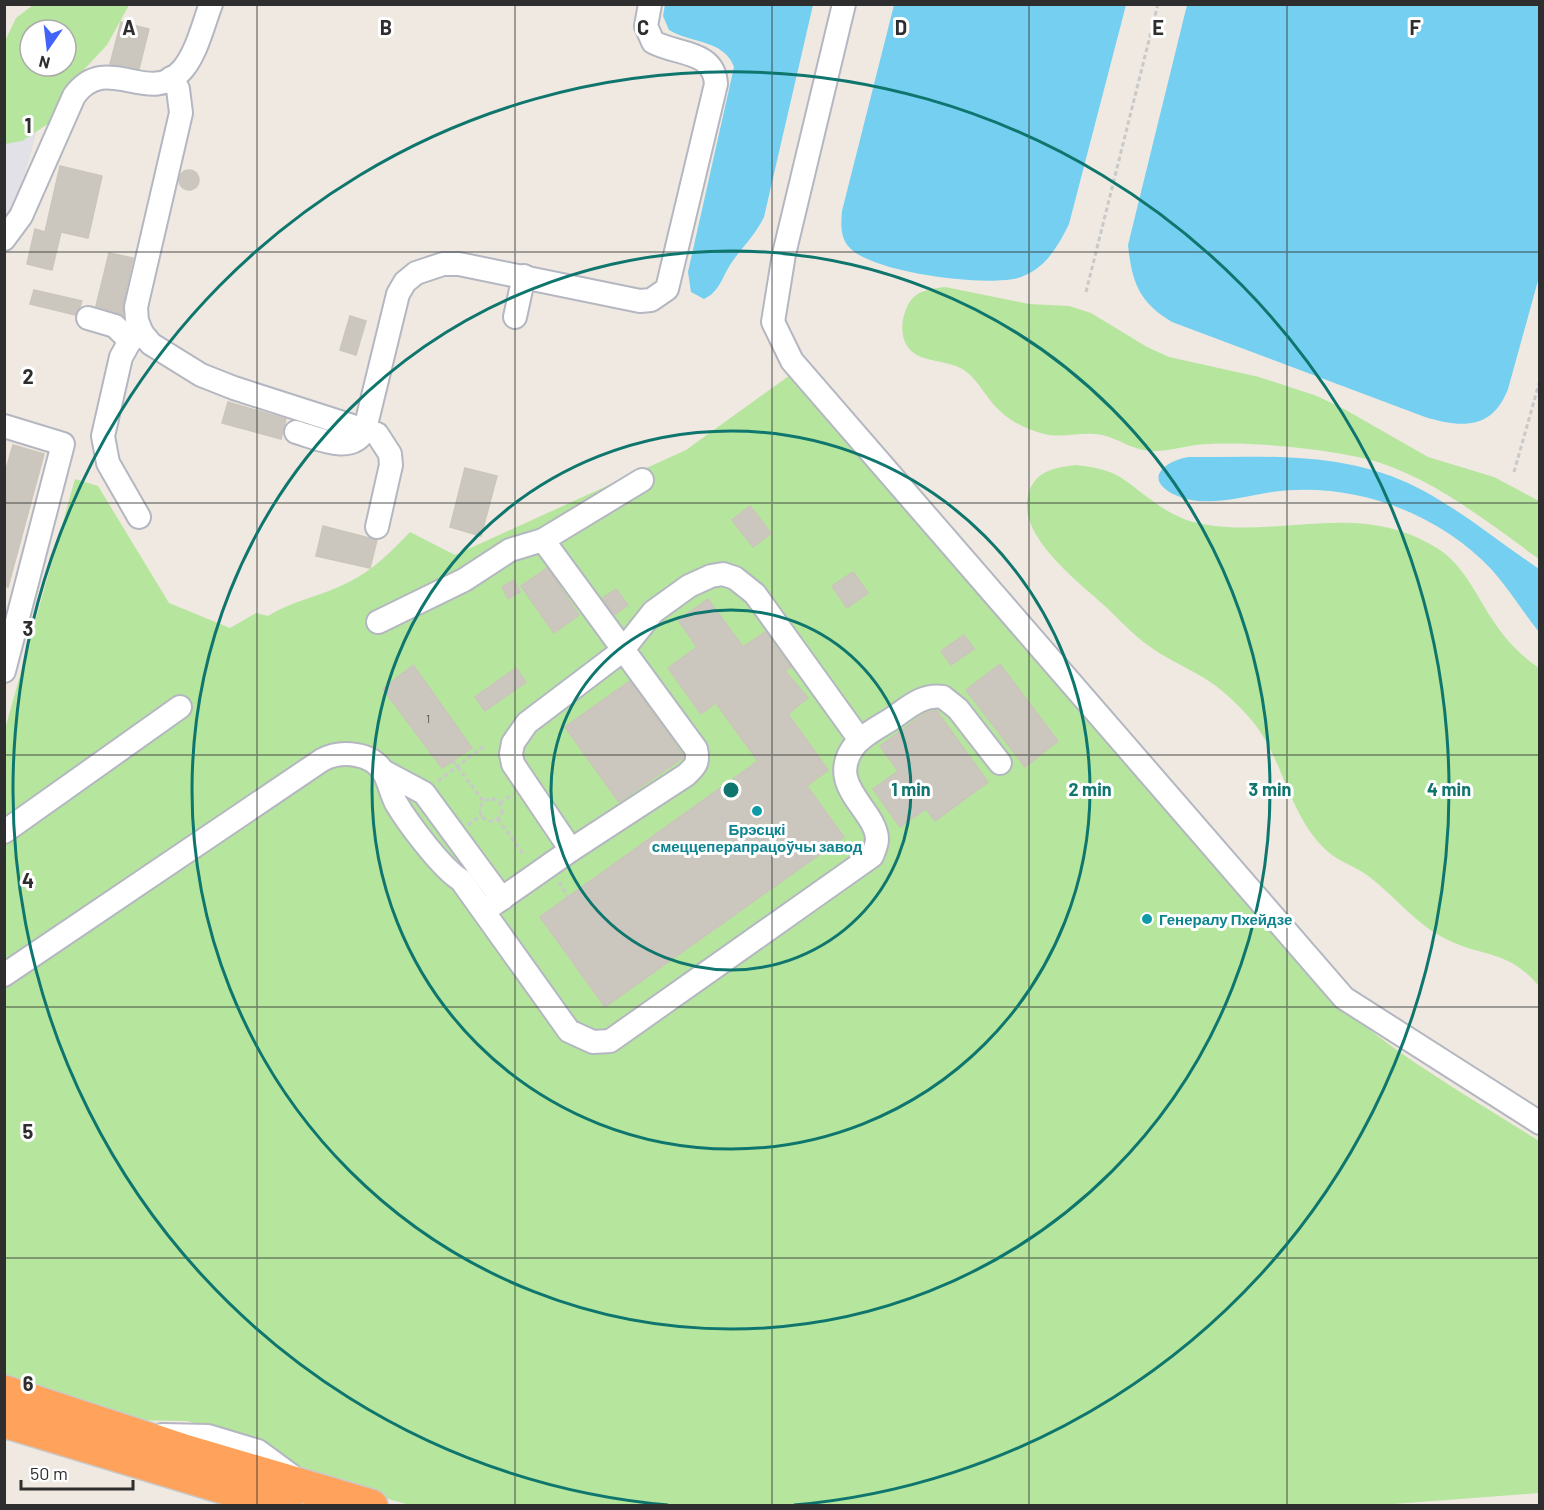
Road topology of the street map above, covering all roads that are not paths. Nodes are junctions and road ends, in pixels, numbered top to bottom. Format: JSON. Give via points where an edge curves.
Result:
{"nodes":[{"id":1,"x":211,"y":4,"type":"edge"},
{"id":2,"x":650,"y":4,"type":"edge"},
{"id":3,"x":844,"y":4,"type":"edge"},
{"id":4,"x":171,"y":78,"type":"junction"},
{"id":5,"x":4,"y":239,"type":"edge"},
{"id":6,"x":524,"y":276,"type":"junction"},
{"id":7,"x":515,"y":317,"type":"dead end"},
{"id":8,"x":88,"y":318,"type":"dead end"},
{"id":9,"x":136,"y":337,"type":"junction"},
{"id":10,"x":4,"y":426,"type":"edge"},
{"id":11,"x":365,"y":429,"type":"junction"},
{"id":12,"x":296,"y":432,"type":"dead end"},
{"id":13,"x":642,"y":480,"type":"dead end"},
{"id":14,"x":139,"y":517,"type":"dead end"},
{"id":15,"x":377,"y":527,"type":"dead end"},
{"id":16,"x":543,"y":540,"type":"junction"},
{"id":17,"x":378,"y":622,"type":"dead end"},
{"id":18,"x":622,"y":651,"type":"junction"},
{"id":19,"x":4,"y":671,"type":"edge"},
{"id":20,"x":180,"y":707,"type":"dead end"},
{"id":21,"x":860,"y":740,"type":"junction"},
{"id":22,"x":999,"y":763,"type":"dead end"},
{"id":23,"x":383,"y":771,"type":"junction"},
{"id":24,"x":4,"y":832,"type":"edge"},
{"id":25,"x":572,"y":850,"type":"junction"},
{"id":26,"x":502,"y":898,"type":"junction"},
{"id":27,"x":484,"y":911,"type":"junction"},
{"id":28,"x":4,"y":975,"type":"edge"},
{"id":29,"x":1539,"y":1123,"type":"edge"},
{"id":30,"x":4,"y":1392,"type":"edge"},
{"id":31,"x":4,"y":1421,"type":"edge"},
{"id":32,"x":296,"y":1496,"type":"edge"},
{"id":33,"x":371,"y":1506,"type":"edge"}],
"edges":[{"from":1,"to":4,"type":"lane","via":[[189,60]]},
{"from":2,"to":6,"type":"lane","via":[[646,26],[653,42],[705,60],[716,76],[667,289],[651,300],[640,301]]},
{"from":3,"to":29,"type":"lane","via":[[784,254],[773,322],[792,361],[1344,998]]},
{"from":4,"to":5,"type":"lane","via":[[157,84],[142,84],[99,76],[81,86],[21,216]]},
{"from":4,"to":9,"type":"lane","via":[[178,89],[181,113],[136,307]]},
{"from":6,"to":7,"type":"lane"},
{"from":6,"to":11,"type":"lane","via":[[442,264],[405,282],[392,308]]},
{"from":8,"to":9,"type":"lane"},
{"from":9,"to":11,"type":"lane","via":[[216,382]]},
{"from":9,"to":14,"type":"lane","via":[[121,357],[103,436],[108,463]]},
{"from":10,"to":19,"type":"lane","via":[[63,444]]},
{"from":11,"to":12,"type":"lane","via":[[358,439],[346,444]]},
{"from":11,"to":15,"type":"lane","via":[[377,435],[390,454]]},
{"from":13,"to":16,"type":"lane"},
{"from":16,"to":17,"type":"lane","via":[[510,550],[464,580]]},
{"from":16,"to":18,"type":"lane"},
{"from":18,"to":21,"type":"lane","via":[[653,612],[689,586],[711,576],[735,578],[755,594]]},
{"from":18,"to":25,"type":"lane","via":[[527,723],[513,743],[513,764]]},
{"from":18,"to":25,"type":"lane","via":[[696,749],[698,759],[687,775]]},
{"from":20,"to":24,"type":"lane"},
{"from":21,"to":22,"type":"lane","via":[[923,698],[943,697],[958,709]]},
{"from":21,"to":27,"type":"lane","via":[[850,755],[846,776],[853,796],[875,830],[872,856],[610,1041],[593,1042],[569,1031]]},
{"from":23,"to":26,"type":"lane","via":[[424,793]]},
{"from":23,"to":27,"type":"lane","via":[[396,802],[448,872],[460,880]]},
{"from":23,"to":28,"type":"lane","via":[[355,754],[332,754]]},
{"from":25,"to":26,"type":"lane"},
{"from":26,"to":27,"type":"lane"},
{"from":30,"to":32,"type":"highway","via":[[134,1435]]},
{"from":31,"to":32,"type":"highway"},
{"from":32,"to":33,"type":"highway"}]}
